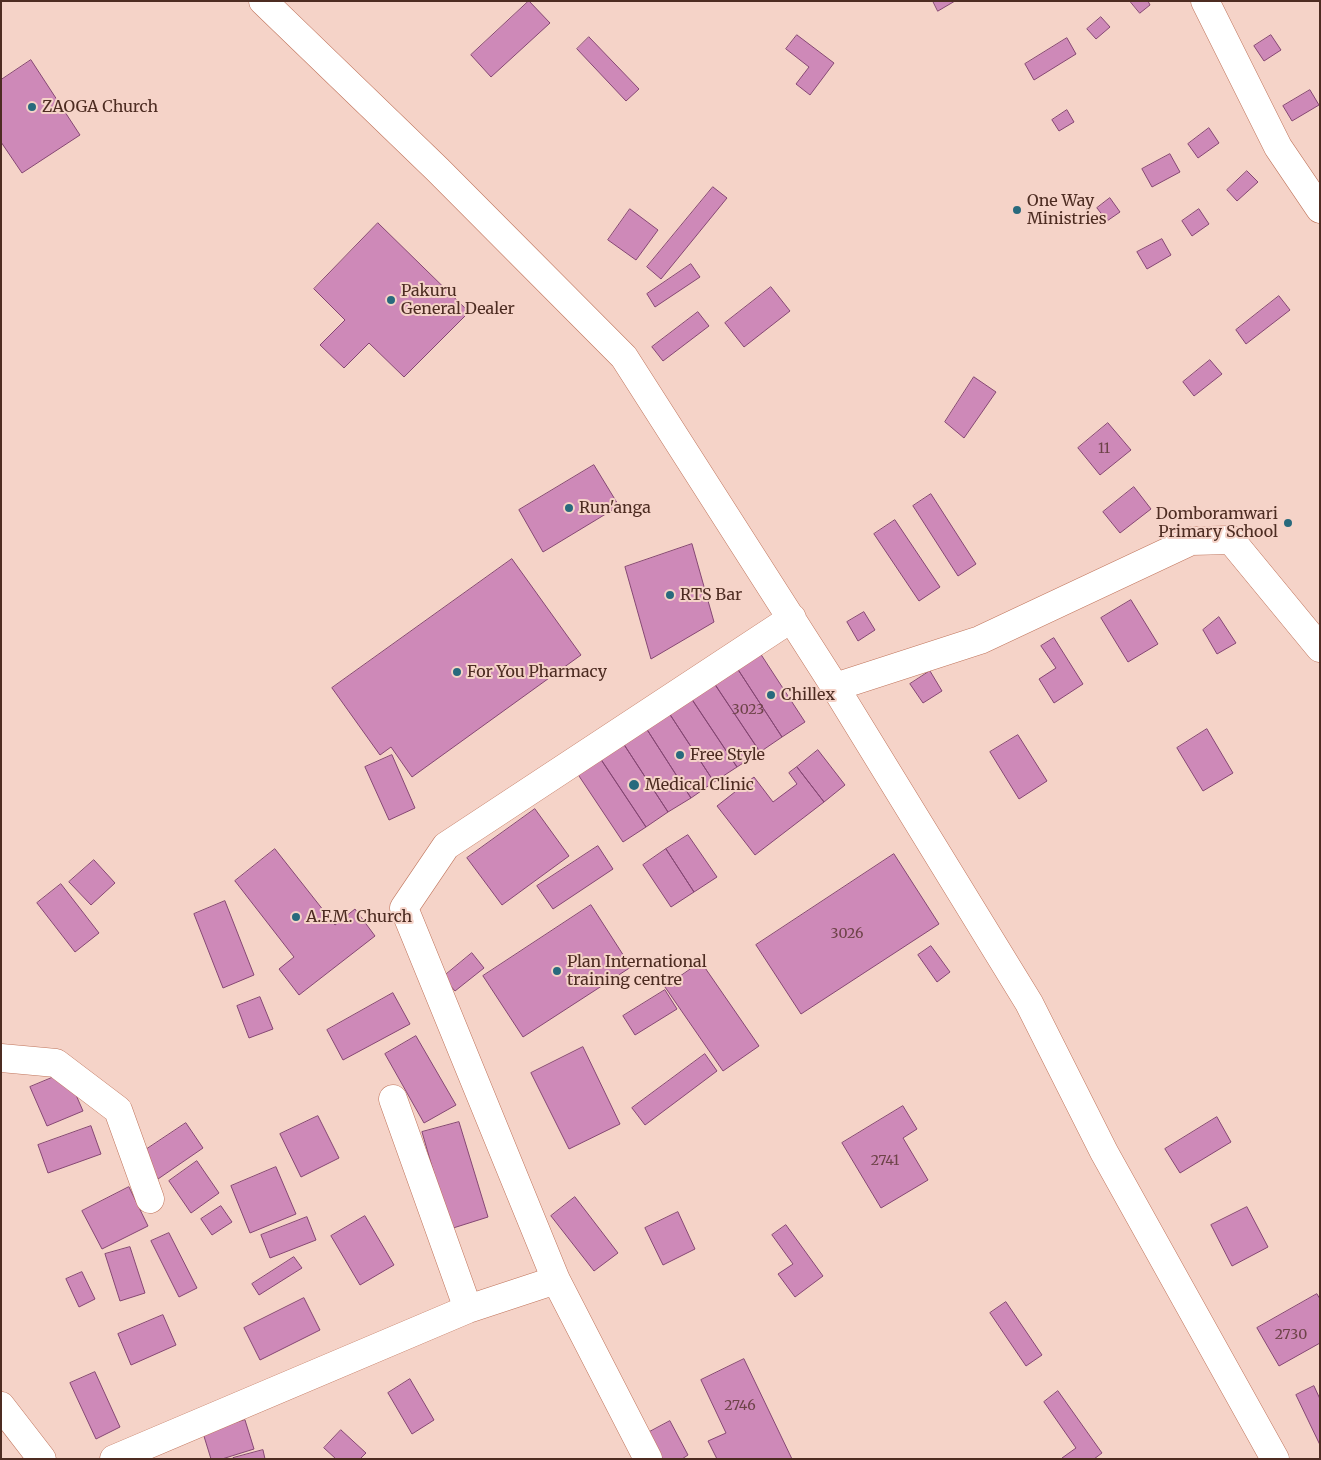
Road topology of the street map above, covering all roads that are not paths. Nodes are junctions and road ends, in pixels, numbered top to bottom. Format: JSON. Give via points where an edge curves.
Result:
{"nodes":[{"id":1,"x":263,"y":1,"type":"edge"},
{"id":2,"x":1205,"y":1,"type":"edge"},
{"id":3,"x":1320,"y":209,"type":"edge"},
{"id":4,"x":792,"y":618,"type":"junction"},
{"id":5,"x":1320,"y":648,"type":"edge"},
{"id":6,"x":835,"y":687,"type":"junction"},
{"id":7,"x":1,"y":1058,"type":"edge"},
{"id":8,"x":393,"y":1099,"type":"dead end"},
{"id":9,"x":150,"y":1199,"type":"dead end"},
{"id":10,"x":556,"y":1280,"type":"junction"},
{"id":11,"x":468,"y":1309,"type":"junction"},
{"id":12,"x":1,"y":1406,"type":"edge"},
{"id":13,"x":42,"y":1459,"type":"edge"},
{"id":14,"x":114,"y":1459,"type":"edge"},
{"id":15,"x":648,"y":1459,"type":"edge"},
{"id":16,"x":1275,"y":1459,"type":"edge"}],
"edges":[{"from":1,"to":4,"type":"street","via":[[624,357]]},
{"from":2,"to":3,"type":"street","via":[[1278,147]]},
{"from":4,"to":6,"type":"street"},
{"from":4,"to":10,"type":"street","via":[[446,846],[404,908]]},
{"from":5,"to":6,"type":"street","via":[[1231,540],[1191,541],[980,640]]},
{"from":6,"to":16,"type":"street","via":[[1029,1003],[1104,1152]]},
{"from":7,"to":9,"type":"street","via":[[56,1063],[118,1110]]},
{"from":8,"to":11,"type":"street"},
{"from":10,"to":11,"type":"street"},
{"from":10,"to":15,"type":"street"},
{"from":11,"to":14,"type":"street"},
{"from":12,"to":13,"type":"street"}]}
